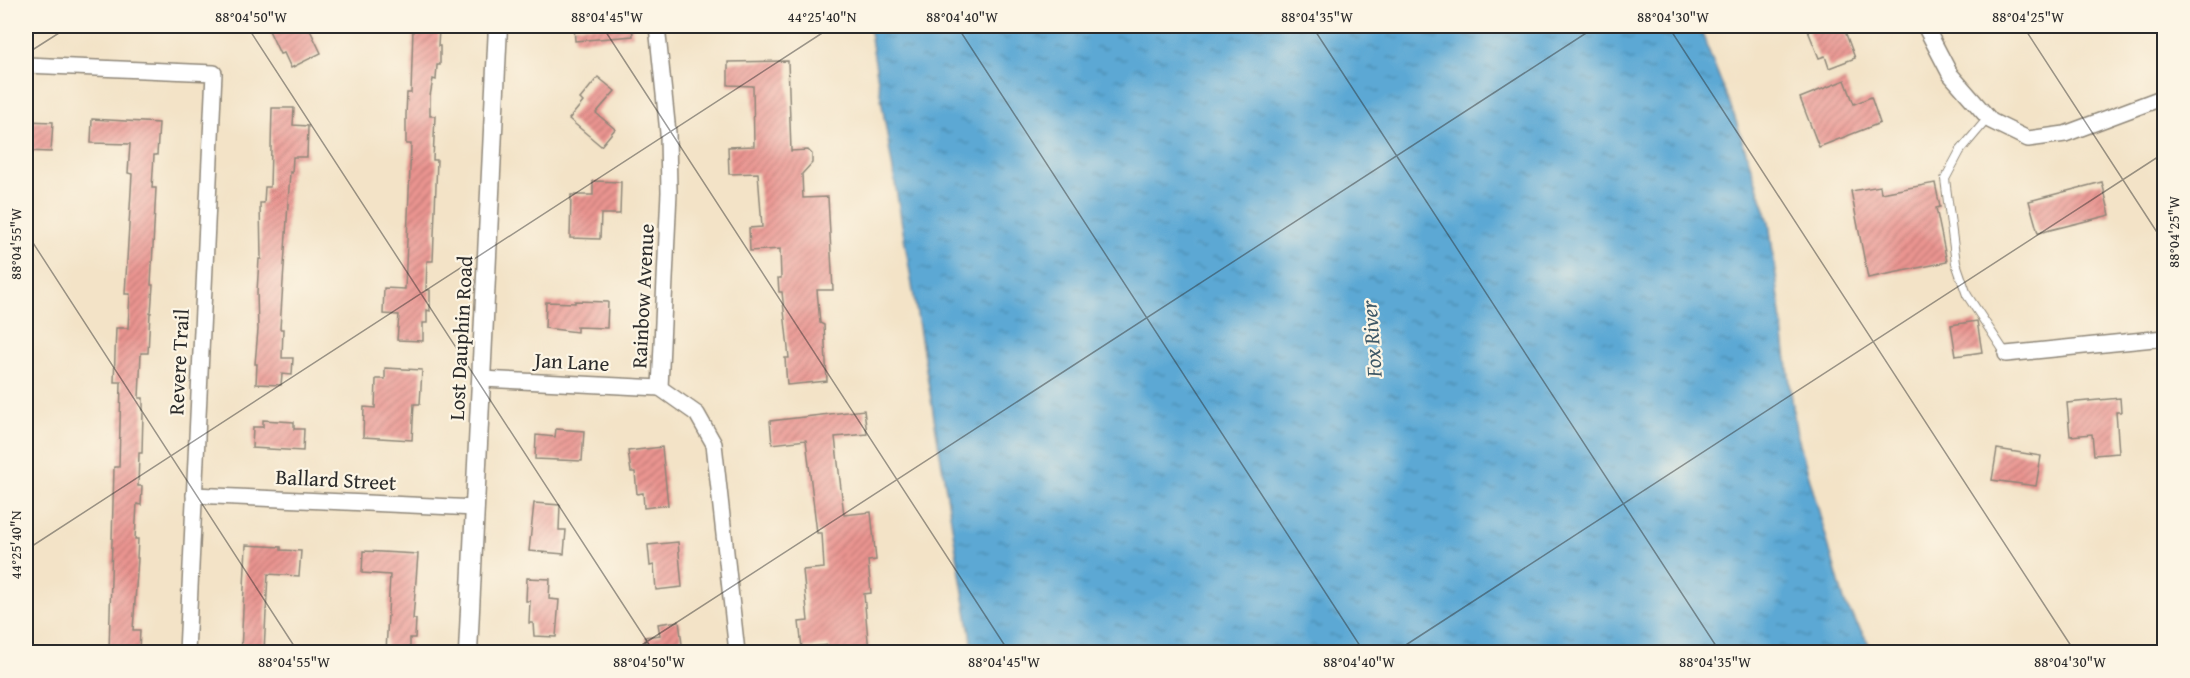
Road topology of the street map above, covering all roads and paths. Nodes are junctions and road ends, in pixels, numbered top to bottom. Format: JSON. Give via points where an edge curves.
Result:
{"nodes":[{"id":1,"x":498,"y":26,"type":"edge"},
{"id":2,"x":657,"y":26,"type":"edge"},
{"id":3,"x":1925,"y":26,"type":"edge"},
{"id":4,"x":26,"y":64,"type":"edge"},
{"id":5,"x":2164,"y":97,"type":"edge"},
{"id":6,"x":1989,"y":118,"type":"junction"},
{"id":7,"x":2164,"y":338,"type":"edge"},
{"id":8,"x":2007,"y":354,"type":"joint"},
{"id":9,"x":482,"y":379,"type":"junction"},
{"id":10,"x":660,"y":388,"type":"junction"},
{"id":11,"x":194,"y":495,"type":"junction"},
{"id":12,"x":476,"y":508,"type":"junction"},
{"id":13,"x":187,"y":652,"type":"edge"},
{"id":14,"x":468,"y":652,"type":"edge"},
{"id":15,"x":737,"y":652,"type":"edge"}],
"edges":[{"from":1,"to":9,"type":"street","name":"Lost Dauphin Road"},
{"from":2,"to":10,"type":"street","name":"Rainbow Avenue","via":[[668,133],[669,192]]},
{"from":3,"to":6,"type":"street","via":[[1950,74]]},
{"from":4,"to":11,"type":"street","name":"Revere Trail","via":[[214,73]]},
{"from":5,"to":6,"type":"street","via":[[2065,134],[2028,139]]},
{"from":6,"to":8,"type":"lane","via":[[1960,151],[1945,179],[1956,263],[1967,295]]},
{"from":7,"to":8,"type":"street"},
{"from":9,"to":10,"type":"street","name":"Jan Lane"},
{"from":9,"to":12,"type":"street","name":"Lost Dauphin Road"},
{"from":10,"to":15,"type":"street","name":"Rainbow Avenue","via":[[697,414],[714,444]]},
{"from":11,"to":12,"type":"street","name":"Ballard Street"},
{"from":11,"to":13,"type":"street","name":"Revere Trail"},
{"from":12,"to":14,"type":"street","name":"Lost Dauphin Road"}]}
